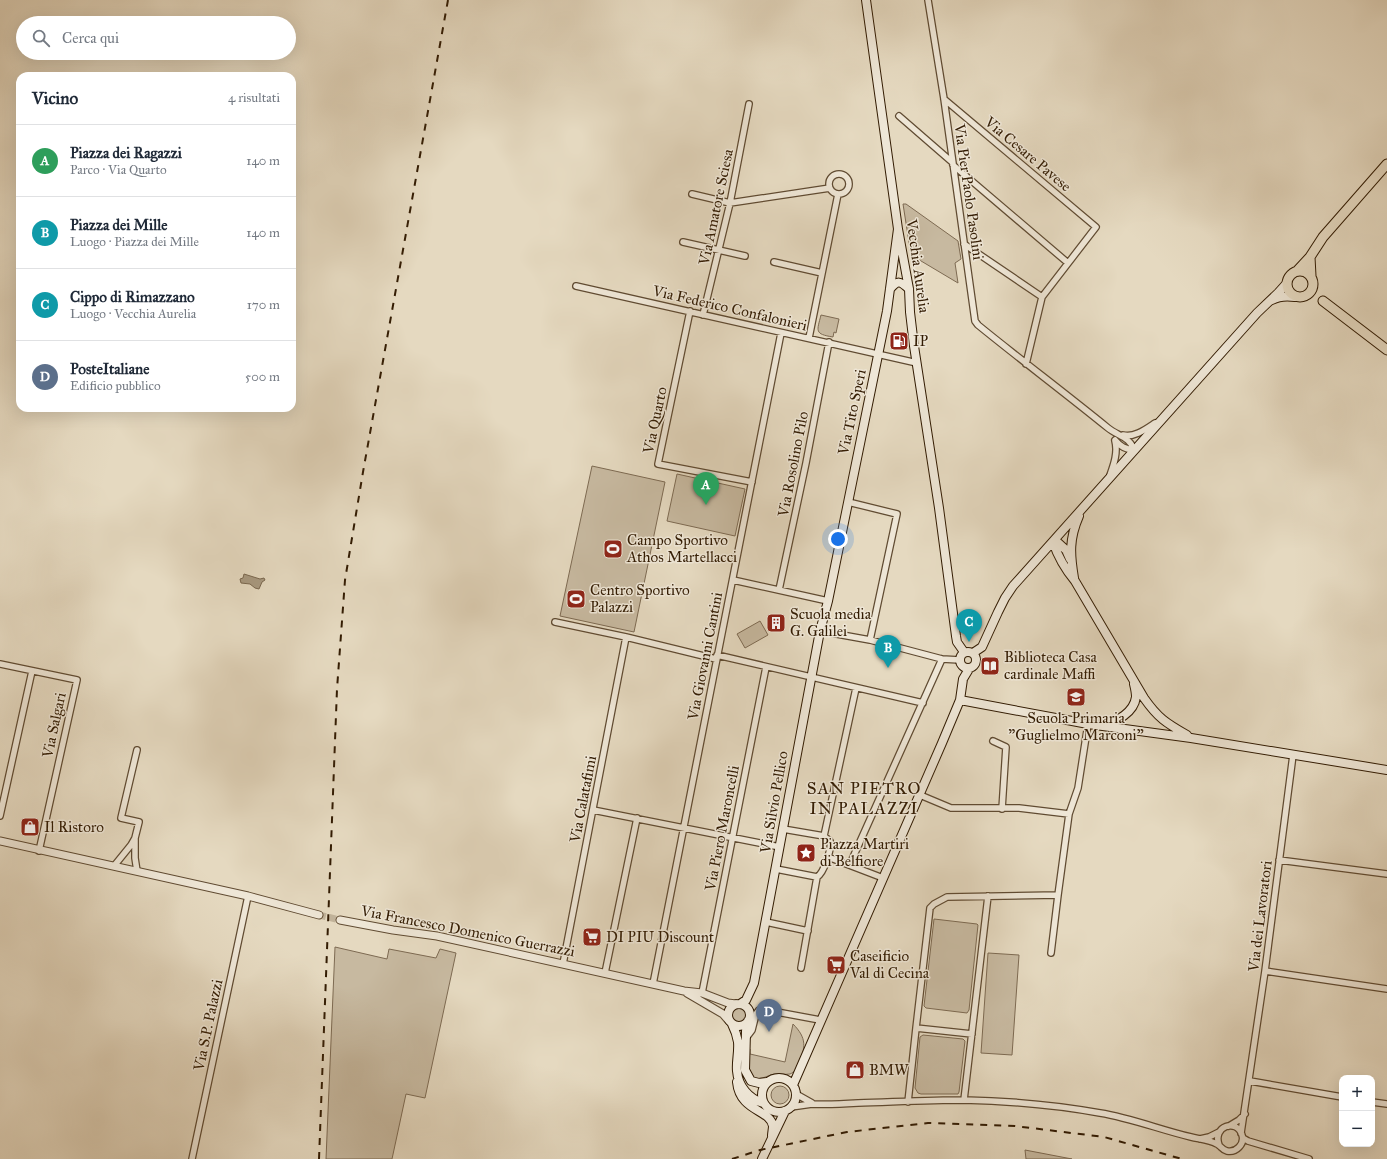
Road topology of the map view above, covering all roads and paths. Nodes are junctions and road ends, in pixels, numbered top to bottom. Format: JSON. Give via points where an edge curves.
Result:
{"nodes":[{"id":1,"x":866,"y":0,"type":"edge"},
{"id":2,"x":928,"y":0,"type":"edge"},
{"id":3,"x":944,"y":99,"type":"junction"},
{"id":4,"x":749,"y":104,"type":"dead end"},
{"id":5,"x":899,"y":116,"type":"dead end"},
{"id":6,"x":953,"y":163,"type":"junction"},
{"id":7,"x":1387,"y":164,"type":"edge"},
{"id":8,"x":830,"y":188,"type":"junction"},
{"id":9,"x":692,"y":194,"type":"dead end"},
{"id":10,"x":838,"y":194,"type":"junction"},
{"id":11,"x":730,"y":203,"type":"junction"},
{"id":12,"x":898,"y":229,"type":"junction"},
{"id":13,"x":682,"y":242,"type":"dead end"},
{"id":14,"x":964,"y":244,"type":"junction"},
{"id":15,"x":719,"y":250,"type":"junction"},
{"id":16,"x":746,"y":256,"type":"dead end"},
{"id":17,"x":1310,"y":257,"type":"junction"},
{"id":18,"x":774,"y":262,"type":"dead end"},
{"id":19,"x":1068,"y":263,"type":"junction"},
{"id":20,"x":1297,"y":272,"type":"junction"},
{"id":21,"x":822,"y":273,"type":"junction"},
{"id":22,"x":1312,"y":279,"type":"junction"},
{"id":23,"x":1287,"y":283,"type":"junction"},
{"id":24,"x":576,"y":286,"type":"dead end"},
{"id":25,"x":909,"y":289,"type":"junction"},
{"id":26,"x":890,"y":290,"type":"junction"},
{"id":27,"x":1042,"y":297,"type":"junction"},
{"id":28,"x":1295,"y":297,"type":"junction"},
{"id":29,"x":1305,"y":297,"type":"junction"},
{"id":30,"x":1323,"y":301,"type":"junction"},
{"id":31,"x":1267,"y":304,"type":"junction"},
{"id":32,"x":690,"y":311,"type":"junction"},
{"id":33,"x":703,"y":315,"type":"junction"},
{"id":34,"x":781,"y":333,"type":"junction"},
{"id":35,"x":808,"y":338,"type":"junction"},
{"id":36,"x":829,"y":342,"type":"junction"},
{"id":37,"x":1387,"y":350,"type":"edge"},
{"id":38,"x":879,"y":353,"type":"junction"},
{"id":39,"x":917,"y":363,"type":"junction"},
{"id":40,"x":1026,"y":364,"type":"junction"},
{"id":41,"x":1162,"y":419,"type":"junction"},
{"id":42,"x":1110,"y":429,"type":"junction"},
{"id":43,"x":1119,"y":434,"type":"junction"},
{"id":44,"x":1115,"y":440,"type":"junction"},
{"id":45,"x":1134,"y":450,"type":"junction"},
{"id":46,"x":1107,"y":481,"type":"junction"},
{"id":47,"x":752,"y":482,"type":"junction"},
{"id":48,"x":848,"y":502,"type":"junction"},
{"id":49,"x":1082,"y":509,"type":"junction"},
{"id":50,"x":1054,"y":541,"type":"junction"},
{"id":51,"x":1071,"y":559,"type":"junction"},
{"id":52,"x":733,"y":580,"type":"junction"},
{"id":53,"x":1075,"y":581,"type":"junction"},
{"id":54,"x":779,"y":590,"type":"junction"},
{"id":55,"x":828,"y":601,"type":"junction"},
{"id":56,"x":555,"y":622,"type":"dead end"},
{"id":57,"x":820,"y":631,"type":"junction"},
{"id":58,"x":626,"y":637,"type":"junction"},
{"id":59,"x":870,"y":640,"type":"junction"},
{"id":60,"x":964,"y":652,"type":"junction"},
{"id":61,"x":973,"y":654,"type":"junction"},
{"id":62,"x":717,"y":657,"type":"junction"},
{"id":63,"x":942,"y":659,"type":"junction"},
{"id":64,"x":960,"y":660,"type":"junction"},
{"id":65,"x":0,"y":664,"type":"edge"},
{"id":66,"x":766,"y":667,"type":"junction"},
{"id":67,"x":969,"y":669,"type":"junction"},
{"id":68,"x":32,"y":670,"type":"junction"},
{"id":69,"x":811,"y":678,"type":"junction"},
{"id":70,"x":1132,"y":678,"type":"junction"},
{"id":71,"x":856,"y":688,"type":"junction"},
{"id":72,"x":960,"y":700,"type":"junction"},
{"id":73,"x":923,"y":703,"type":"junction"},
{"id":74,"x":1088,"y":724,"type":"junction"},
{"id":75,"x":1192,"y":738,"type":"junction"},
{"id":76,"x":993,"y":741,"type":"dead end"},
{"id":77,"x":136,"y":750,"type":"dead end"},
{"id":78,"x":1292,"y":754,"type":"junction"},
{"id":79,"x":1387,"y":770,"type":"edge"},
{"id":80,"x":920,"y":795,"type":"junction"},
{"id":81,"x":1002,"y":809,"type":"junction"},
{"id":82,"x":593,"y":810,"type":"junction"},
{"id":83,"x":1069,"y":814,"type":"junction"},
{"id":84,"x":0,"y":816,"type":"edge"},
{"id":85,"x":637,"y":818,"type":"junction"},
{"id":86,"x":684,"y":828,"type":"junction"},
{"id":87,"x":783,"y":829,"type":"junction"},
{"id":88,"x":824,"y":836,"type":"junction"},
{"id":89,"x":135,"y":838,"type":"junction"},
{"id":90,"x":732,"y":838,"type":"junction"},
{"id":91,"x":0,"y":841,"type":"edge"},
{"id":92,"x":780,"y":847,"type":"junction"},
{"id":93,"x":39,"y":851,"type":"junction"},
{"id":94,"x":828,"y":857,"type":"junction"},
{"id":95,"x":1279,"y":860,"type":"junction"},
{"id":96,"x":850,"y":864,"type":"junction"},
{"id":97,"x":114,"y":866,"type":"junction"},
{"id":98,"x":776,"y":868,"type":"junction"},
{"id":99,"x":137,"y":871,"type":"junction"},
{"id":100,"x":1387,"y":874,"type":"edge"},
{"id":101,"x":817,"y":877,"type":"junction"},
{"id":102,"x":883,"y":878,"type":"junction"},
{"id":103,"x":1058,"y":895,"type":"junction"},
{"id":104,"x":248,"y":896,"type":"junction"},
{"id":105,"x":988,"y":896,"type":"junction"},
{"id":106,"x":319,"y":915,"type":"tunnel mouth"},
{"id":107,"x":340,"y":920,"type":"tunnel mouth"},
{"id":108,"x":766,"y":922,"type":"junction"},
{"id":109,"x":808,"y":931,"type":"junction"},
{"id":110,"x":1051,"y":953,"type":"dead end"},
{"id":111,"x":563,"y":964,"type":"junction"},
{"id":112,"x":801,"y":968,"type":"dead end"},
{"id":113,"x":1265,"y":971,"type":"junction"},
{"id":114,"x":605,"y":973,"type":"junction"},
{"id":115,"x":653,"y":984,"type":"junction"},
{"id":116,"x":1387,"y":989,"type":"edge"},
{"id":117,"x":684,"y":991,"type":"junction"},
{"id":118,"x":702,"y":993,"type":"junction"},
{"id":119,"x":738,"y":1004,"type":"junction"},
{"id":120,"x":820,"y":1020,"type":"junction"},
{"id":121,"x":748,"y":1021,"type":"junction"},
{"id":122,"x":731,"y":1022,"type":"junction"},
{"id":123,"x":916,"y":1028,"type":"junction"},
{"id":124,"x":972,"y":1034,"type":"junction"},
{"id":125,"x":746,"y":1039,"type":"junction"},
{"id":126,"x":736,"y":1072,"type":"junction"},
{"id":127,"x":1250,"y":1081,"type":"junction"},
{"id":128,"x":767,"y":1082,"type":"junction"},
{"id":129,"x":793,"y":1085,"type":"junction"},
{"id":130,"x":796,"y":1094,"type":"junction"},
{"id":131,"x":1339,"y":1096,"type":"edge"},
{"id":132,"x":964,"y":1100,"type":"junction"},
{"id":133,"x":908,"y":1102,"type":"junction"},
{"id":134,"x":1375,"y":1102,"type":"edge"},
{"id":135,"x":763,"y":1103,"type":"junction"},
{"id":136,"x":812,"y":1104,"type":"junction"},
{"id":137,"x":1387,"y":1104,"type":"edge"},
{"id":138,"x":788,"y":1109,"type":"junction"},
{"id":139,"x":1245,"y":1114,"type":"junction"},
{"id":140,"x":1229,"y":1126,"type":"junction"},
{"id":141,"x":1219,"y":1132,"type":"junction"},
{"id":142,"x":772,"y":1136,"type":"junction"},
{"id":143,"x":1242,"y":1136,"type":"junction"},
{"id":144,"x":1200,"y":1139,"type":"junction"},
{"id":145,"x":1255,"y":1143,"type":"junction"},
{"id":146,"x":1219,"y":1145,"type":"junction"},
{"id":147,"x":1240,"y":1147,"type":"junction"},
{"id":148,"x":192,"y":1159,"type":"edge"},
{"id":149,"x":762,"y":1159,"type":"edge"},
{"id":150,"x":1309,"y":1159,"type":"edge"}],
"edges":[{"from":1,"to":12,"type":"main road","name":"Vecchia Aurelia"},
{"from":2,"to":3,"type":"street","name":"Via Pier Paolo Pasolini"},
{"from":3,"to":6,"type":"street","name":"Via Pier Paolo Pasolini"},
{"from":3,"to":19,"type":"street","name":"Via Cesare Pavese","via":[[1096,227]]},
{"from":4,"to":11,"type":"street","name":"Via Amatore Sciesa"},
{"from":5,"to":6,"type":"street"},
{"from":6,"to":14,"type":"street","name":"Via Pier Paolo Pasolini"},
{"from":6,"to":19,"type":"street"},
{"from":7,"to":17,"type":"main road","via":[[1323,237]]},
{"from":8,"to":10,"type":"street"},
{"from":8,"to":10,"type":"street","via":[[832,176],[845,175],[848,187]]},
{"from":8,"to":11,"type":"street"},
{"from":9,"to":11,"type":"street"},
{"from":10,"to":21,"type":"street"},
{"from":11,"to":15,"type":"street","name":"Via Amatore Sciesa"},
{"from":12,"to":25,"type":"main road","name":"Vecchia Aurelia"},
{"from":12,"to":26,"type":"main road","name":"Via Tito Speri"},
{"from":13,"to":15,"type":"street"},
{"from":14,"to":27,"type":"street"},
{"from":14,"to":40,"type":"street","name":"Via Pier Paolo Pasolini","via":[[976,323]]},
{"from":15,"to":16,"type":"street"},
{"from":15,"to":33,"type":"street","name":"Via Amatore Sciesa"},
{"from":17,"to":20,"type":"main road"},
{"from":17,"to":22,"type":"main road"},
{"from":18,"to":21,"type":"street"},
{"from":19,"to":27,"type":"street"},
{"from":20,"to":22,"type":"main road","via":[[1305,272]]},
{"from":20,"to":23,"type":"main road","via":[[1290,276]]},
{"from":21,"to":35,"type":"street"},
{"from":22,"to":29,"type":"main road","via":[[1312,292]]},
{"from":22,"to":30,"type":"main road"},
{"from":23,"to":28,"type":"main road","via":[[1289,291]]},
{"from":23,"to":31,"type":"main road"},
{"from":24,"to":32,"type":"street","name":"Via Federico Confalonieri"},
{"from":25,"to":26,"type":"main road","via":[[898,282]]},
{"from":25,"to":39,"type":"main road","name":"Vecchia Aurelia"},
{"from":26,"to":38,"type":"main road","name":"Via Tito Speri"},
{"from":27,"to":40,"type":"street"},
{"from":28,"to":29,"type":"main road"},
{"from":28,"to":31,"type":"main road","via":[[1276,298]]},
{"from":29,"to":30,"type":"main road"},
{"from":30,"to":37,"type":"main road"},
{"from":31,"to":41,"type":"main road"},
{"from":32,"to":33,"type":"street","name":"Via Federico Confalonieri"},
{"from":32,"to":47,"type":"street","name":"Via Quarto","via":[[658,464]]},
{"from":33,"to":34,"type":"street","name":"Via Federico Confalonieri"},
{"from":34,"to":35,"type":"street","name":"Via Federico Confalonieri"},
{"from":34,"to":47,"type":"street","name":"Via Giovanni Cantini"},
{"from":35,"to":36,"type":"street","name":"Via Federico Confalonieri"},
{"from":36,"to":38,"type":"street","name":"Via Federico Confalonieri"},
{"from":36,"to":54,"type":"street","name":"Via Rosolino Pilo"},
{"from":38,"to":39,"type":"street","name":"Via Federico Confalonieri"},
{"from":38,"to":48,"type":"main road","name":"Via Tito Speri"},
{"from":39,"to":60,"type":"main road","name":"Vecchia Aurelia","via":[[956,636]]},
{"from":40,"to":42,"type":"street","name":"Via Pier Paolo Pasolini"},
{"from":41,"to":43,"type":"street","via":[[1134,435]]},
{"from":41,"to":45,"type":"main road"},
{"from":42,"to":43,"type":"street","name":"Via Pier Paolo Pasolini"},
{"from":42,"to":44,"type":"street"},
{"from":43,"to":45,"type":"street","name":"Via Pier Paolo Pasolini","via":[[1132,443]]},
{"from":44,"to":45,"type":"street","via":[[1125,449]]},
{"from":44,"to":46,"type":"street","via":[[1116,454]]},
{"from":45,"to":46,"type":"main road"},
{"from":46,"to":49,"type":"main road"},
{"from":47,"to":52,"type":"street","name":"Via Giovanni Cantini"},
{"from":48,"to":55,"type":"main road","name":"Via Tito Speri"},
{"from":48,"to":59,"type":"street","via":[[897,514]]},
{"from":49,"to":50,"type":"main road"},
{"from":49,"to":51,"type":"main road","via":[[1071,538]]},
{"from":50,"to":51,"type":"main road","via":[[1066,550]]},
{"from":50,"to":53,"type":"main road","via":[[1064,568]]},
{"from":50,"to":61,"type":"main road","via":[[1005,598],[982,647]]},
{"from":51,"to":53,"type":"main road"},
{"from":52,"to":54,"type":"street"},
{"from":52,"to":62,"type":"street","name":"Via Giovanni Cantini"},
{"from":53,"to":70,"type":"main road"},
{"from":54,"to":55,"type":"street"},
{"from":55,"to":57,"type":"main road","name":"Via Silvio Pellico"},
{"from":56,"to":58,"type":"street"},
{"from":57,"to":59,"type":"street"},
{"from":57,"to":69,"type":"main road","name":"Via Silvio Pellico"},
{"from":58,"to":62,"type":"street"},
{"from":58,"to":82,"type":"street","name":"Via Calatafimi"},
{"from":59,"to":63,"type":"street"},
{"from":60,"to":61,"type":"main road"},
{"from":60,"to":64,"type":"main road"},
{"from":61,"to":67,"type":"main road","via":[[976,663]]},
{"from":62,"to":66,"type":"street"},
{"from":62,"to":86,"type":"street","name":"Via Giovanni Cantini"},
{"from":63,"to":64,"type":"street"},
{"from":63,"to":73,"type":"street"},
{"from":64,"to":67,"type":"main road","via":[[962,666]]},
{"from":65,"to":68,"type":"street","name":"Via Salgari"},
{"from":66,"to":69,"type":"street"},
{"from":66,"to":90,"type":"street","name":"Via Piero Maroncelli"},
{"from":67,"to":72,"type":"main road","via":[[963,679]]},
{"from":68,"to":84,"type":"street"},
{"from":68,"to":93,"type":"street","name":"Via Salgari","via":[[76,680]]},
{"from":69,"to":71,"type":"street"},
{"from":69,"to":87,"type":"main road","name":"Via Silvio Pellico"},
{"from":70,"to":74,"type":"main road","via":[[1136,699],[1131,708],[1116,720]]},
{"from":70,"to":75,"type":"main road","via":[[1153,711],[1163,721]]},
{"from":71,"to":73,"type":"street"},
{"from":71,"to":88,"type":"street"},
{"from":72,"to":74,"type":"main road"},
{"from":72,"to":80,"type":"main road"},
{"from":73,"to":96,"type":"street"},
{"from":74,"to":75,"type":"main road"},
{"from":74,"to":83,"type":"street","via":[[1078,788]]},
{"from":75,"to":78,"type":"main road"},
{"from":76,"to":81,"type":"street","via":[[1006,748]]},
{"from":77,"to":89,"type":"street","via":[[121,818],[139,822]]},
{"from":78,"to":79,"type":"main road"},
{"from":78,"to":95,"type":"street","name":"Via dei Lavoratori"},
{"from":80,"to":81,"type":"street","via":[[951,808]]},
{"from":80,"to":102,"type":"main road"},
{"from":81,"to":83,"type":"street","via":[[1019,808]]},
{"from":82,"to":85,"type":"street"},
{"from":82,"to":111,"type":"street","name":"Via Calatafimi"},
{"from":83,"to":103,"type":"street"},
{"from":85,"to":86,"type":"street"},
{"from":85,"to":114,"type":"street"},
{"from":86,"to":90,"type":"street"},
{"from":86,"to":115,"type":"street","name":"Via Giovanni Cantini"},
{"from":87,"to":88,"type":"street"},
{"from":87,"to":92,"type":"main road","name":"Via Silvio Pellico"},
{"from":88,"to":94,"type":"street","via":[[831,843]]},
{"from":89,"to":97,"type":"street"},
{"from":89,"to":99,"type":"street"},
{"from":90,"to":92,"type":"street"},
{"from":90,"to":118,"type":"street","name":"Via Piero Maroncelli"},
{"from":91,"to":93,"type":"street"},
{"from":92,"to":98,"type":"main road","name":"Via Silvio Pellico"},
{"from":93,"to":97,"type":"street"},
{"from":94,"to":96,"type":"street"},
{"from":94,"to":101,"type":"street","via":[[822,874]]},
{"from":95,"to":100,"type":"street"},
{"from":95,"to":113,"type":"street","name":"Via dei Lavoratori"},
{"from":96,"to":102,"type":"street"},
{"from":97,"to":99,"type":"street"},
{"from":98,"to":101,"type":"street"},
{"from":98,"to":108,"type":"main road","name":"Via Silvio Pellico"},
{"from":99,"to":104,"type":"street"},
{"from":101,"to":109,"type":"street"},
{"from":102,"to":120,"type":"main road"},
{"from":103,"to":105,"type":"street"},
{"from":103,"to":110,"type":"street"},
{"from":104,"to":106,"type":"street"},
{"from":104,"to":148,"type":"street","name":"Via S.P. Palazzi"},
{"from":105,"to":123,"type":"street","via":[[947,897],[930,908]]},
{"from":105,"to":124,"type":"street"},
{"from":107,"to":111,"type":"street","name":"Via Francesco Domenico Guerrazzi","via":[[437,936]]},
{"from":108,"to":109,"type":"street"},
{"from":108,"to":119,"type":"main road","name":"Via Silvio Pellico","via":[[754,984],[746,1000]]},
{"from":109,"to":112,"type":"street"},
{"from":111,"to":114,"type":"street","name":"Via Francesco Domenico Guerrazzi"},
{"from":113,"to":116,"type":"street"},
{"from":113,"to":127,"type":"street","name":"Via dei Lavoratori"},
{"from":114,"to":115,"type":"street","name":"Via Francesco Domenico Guerrazzi"},
{"from":115,"to":117,"type":"street","name":"Via Francesco Domenico Guerrazzi"},
{"from":117,"to":118,"type":"street","name":"Via Francesco Domenico Guerrazzi"},
{"from":117,"to":122,"type":"street","name":"Via Francesco Domenico Guerrazzi","via":[[723,1014]]},
{"from":118,"to":119,"type":"street","name":"Via Francesco Domenico Guerrazzi"},
{"from":119,"to":121,"type":"main road","via":[[749,1010]]},
{"from":119,"to":122,"type":"main road","via":[[733,1005],[729,1011]]},
{"from":120,"to":125,"type":"street","via":[[759,1010]]},
{"from":120,"to":129,"type":"main road"},
{"from":121,"to":122,"type":"main road","via":[[739,1026]]},
{"from":121,"to":125,"type":"main road"},
{"from":122,"to":126,"type":"main road","via":[[738,1044]]},
{"from":123,"to":124,"type":"street"},
{"from":123,"to":133,"type":"street"},
{"from":124,"to":132,"type":"street"},
{"from":125,"to":128,"type":"main road","via":[[746,1075],[751,1081]]},
{"from":126,"to":135,"type":"main road","via":[[744,1090],[753,1099]]},
{"from":126,"to":142,"type":"main road","via":[[739,1093],[745,1102],[771,1122]]},
{"from":127,"to":131,"type":"street"},
{"from":127,"to":139,"type":"street","name":"Via dei Lavoratori"},
{"from":128,"to":129,"type":"main road","via":[[784,1078]]},
{"from":128,"to":135,"type":"main road","via":[[762,1092]]},
{"from":129,"to":130,"type":"main road"},
{"from":130,"to":136,"type":"street"},
{"from":130,"to":138,"type":"main road","via":[[794,1103]]},
{"from":132,"to":133,"type":"street"},
{"from":132,"to":144,"type":"street","via":[[1031,1104],[1101,1113]]},
{"from":133,"to":136,"type":"street"},
{"from":134,"to":137,"type":"street"},
{"from":135,"to":138,"type":"main road","via":[[775,1112]]},
{"from":136,"to":138,"type":"street"},
{"from":138,"to":142,"type":"main road"},
{"from":139,"to":140,"type":"street"},
{"from":139,"to":143,"type":"street","name":"Via dei Lavoratori"},
{"from":140,"to":141,"type":"street"},
{"from":140,"to":143,"type":"street","via":[[1236,1127]]},
{"from":141,"to":144,"type":"street"},
{"from":141,"to":146,"type":"street"},
{"from":142,"to":149,"type":"main road"},
{"from":143,"to":145,"type":"street"},
{"from":143,"to":147,"type":"street"},
{"from":144,"to":146,"type":"street"},
{"from":145,"to":147,"type":"street"},
{"from":145,"to":150,"type":"street"},
{"from":146,"to":147,"type":"street","via":[[1228,1152]]}]}
